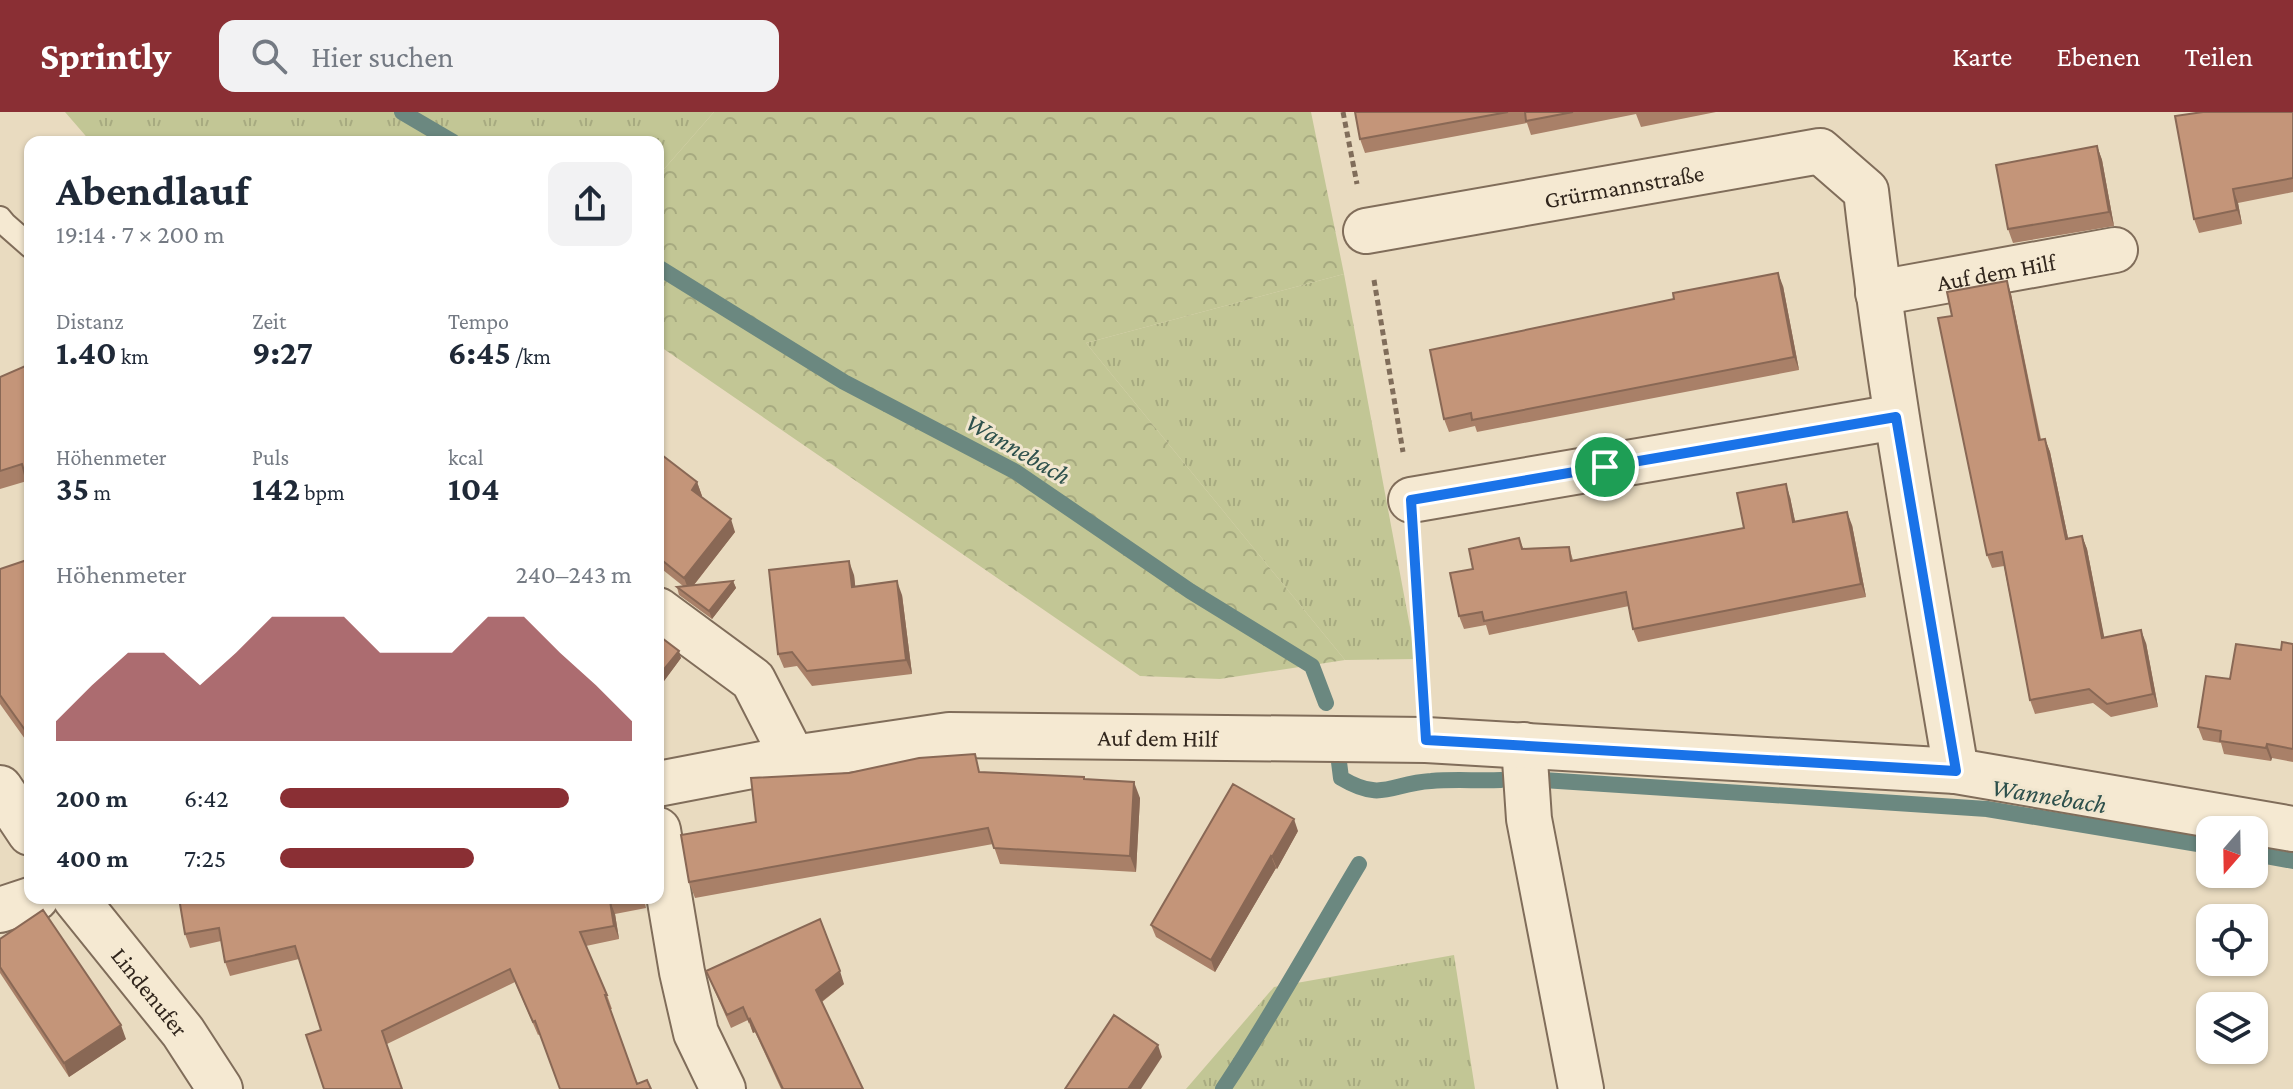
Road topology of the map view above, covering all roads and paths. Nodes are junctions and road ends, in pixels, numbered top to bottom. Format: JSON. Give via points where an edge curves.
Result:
{"nodes":[{"id":1,"x":1343,"y":112,"type":"edge"},
{"id":2,"x":2,"y":223,"type":"edge"},
{"id":3,"x":1366,"y":231,"type":"junction"},
{"id":4,"x":24,"y":241,"type":"edge"},
{"id":5,"x":2115,"y":250,"type":"dead end"},
{"id":6,"x":1878,"y":293,"type":"junction"},
{"id":7,"x":1896,"y":417,"type":"junction"},
{"id":8,"x":1411,"y":500,"type":"junction"},
{"id":9,"x":664,"y":614,"type":"edge"},
{"id":10,"x":1426,"y":740,"type":"junction"},
{"id":11,"x":793,"y":758,"type":"junction"},
{"id":12,"x":1525,"y":760,"type":"junction"},
{"id":13,"x":1956,"y":771,"type":"junction"},
{"id":14,"x":664,"y":783,"type":"edge"},
{"id":15,"x":0,"y":788,"type":"edge"},
{"id":16,"x":24,"y":824,"type":"edge"},
{"id":17,"x":2293,"y":829,"type":"edge"},
{"id":18,"x":664,"y":866,"type":"edge"},
{"id":19,"x":24,"y":902,"type":"edge"},
{"id":20,"x":80,"y":904,"type":"edge"},
{"id":21,"x":0,"y":910,"type":"edge"},
{"id":22,"x":220,"y":1089,"type":"edge"},
{"id":23,"x":723,"y":1089,"type":"edge"},
{"id":24,"x":1581,"y":1089,"type":"edge"}],
"edges":[{"from":1,"to":3,"type":"path"},
{"from":2,"to":4,"type":"lane"},
{"from":3,"to":6,"type":"street","name":"Grürmannstraße","via":[[1820,151],[1866,191]]},
{"from":3,"to":8,"type":"path"},
{"from":5,"to":6,"type":"street","name":"Auf dem Hilf"},
{"from":6,"to":7,"type":"street"},
{"from":7,"to":8,"type":"street"},
{"from":7,"to":13,"type":"street"},
{"from":8,"to":10,"type":"path"},
{"from":9,"to":11,"type":"street","via":[[753,680]]},
{"from":10,"to":11,"type":"street","name":"Auf dem Hilf","via":[[949,735]]},
{"from":10,"to":12,"type":"street","name":"Auf dem Hilf"},
{"from":11,"to":14,"type":"street","name":"Auf dem Hilf"},
{"from":12,"to":13,"type":"street","name":"Auf dem Hilf"},
{"from":12,"to":24,"type":"street","via":[[1529,819]]},
{"from":13,"to":17,"type":"street","name":"Auf dem Hilf"},
{"from":15,"to":16,"type":"street"},
{"from":18,"to":23,"type":"street","via":[[696,1033]]},
{"from":19,"to":21,"type":"street"},
{"from":20,"to":22,"type":"street","name":"Lindenufer","via":[[183,1032]]}]}
